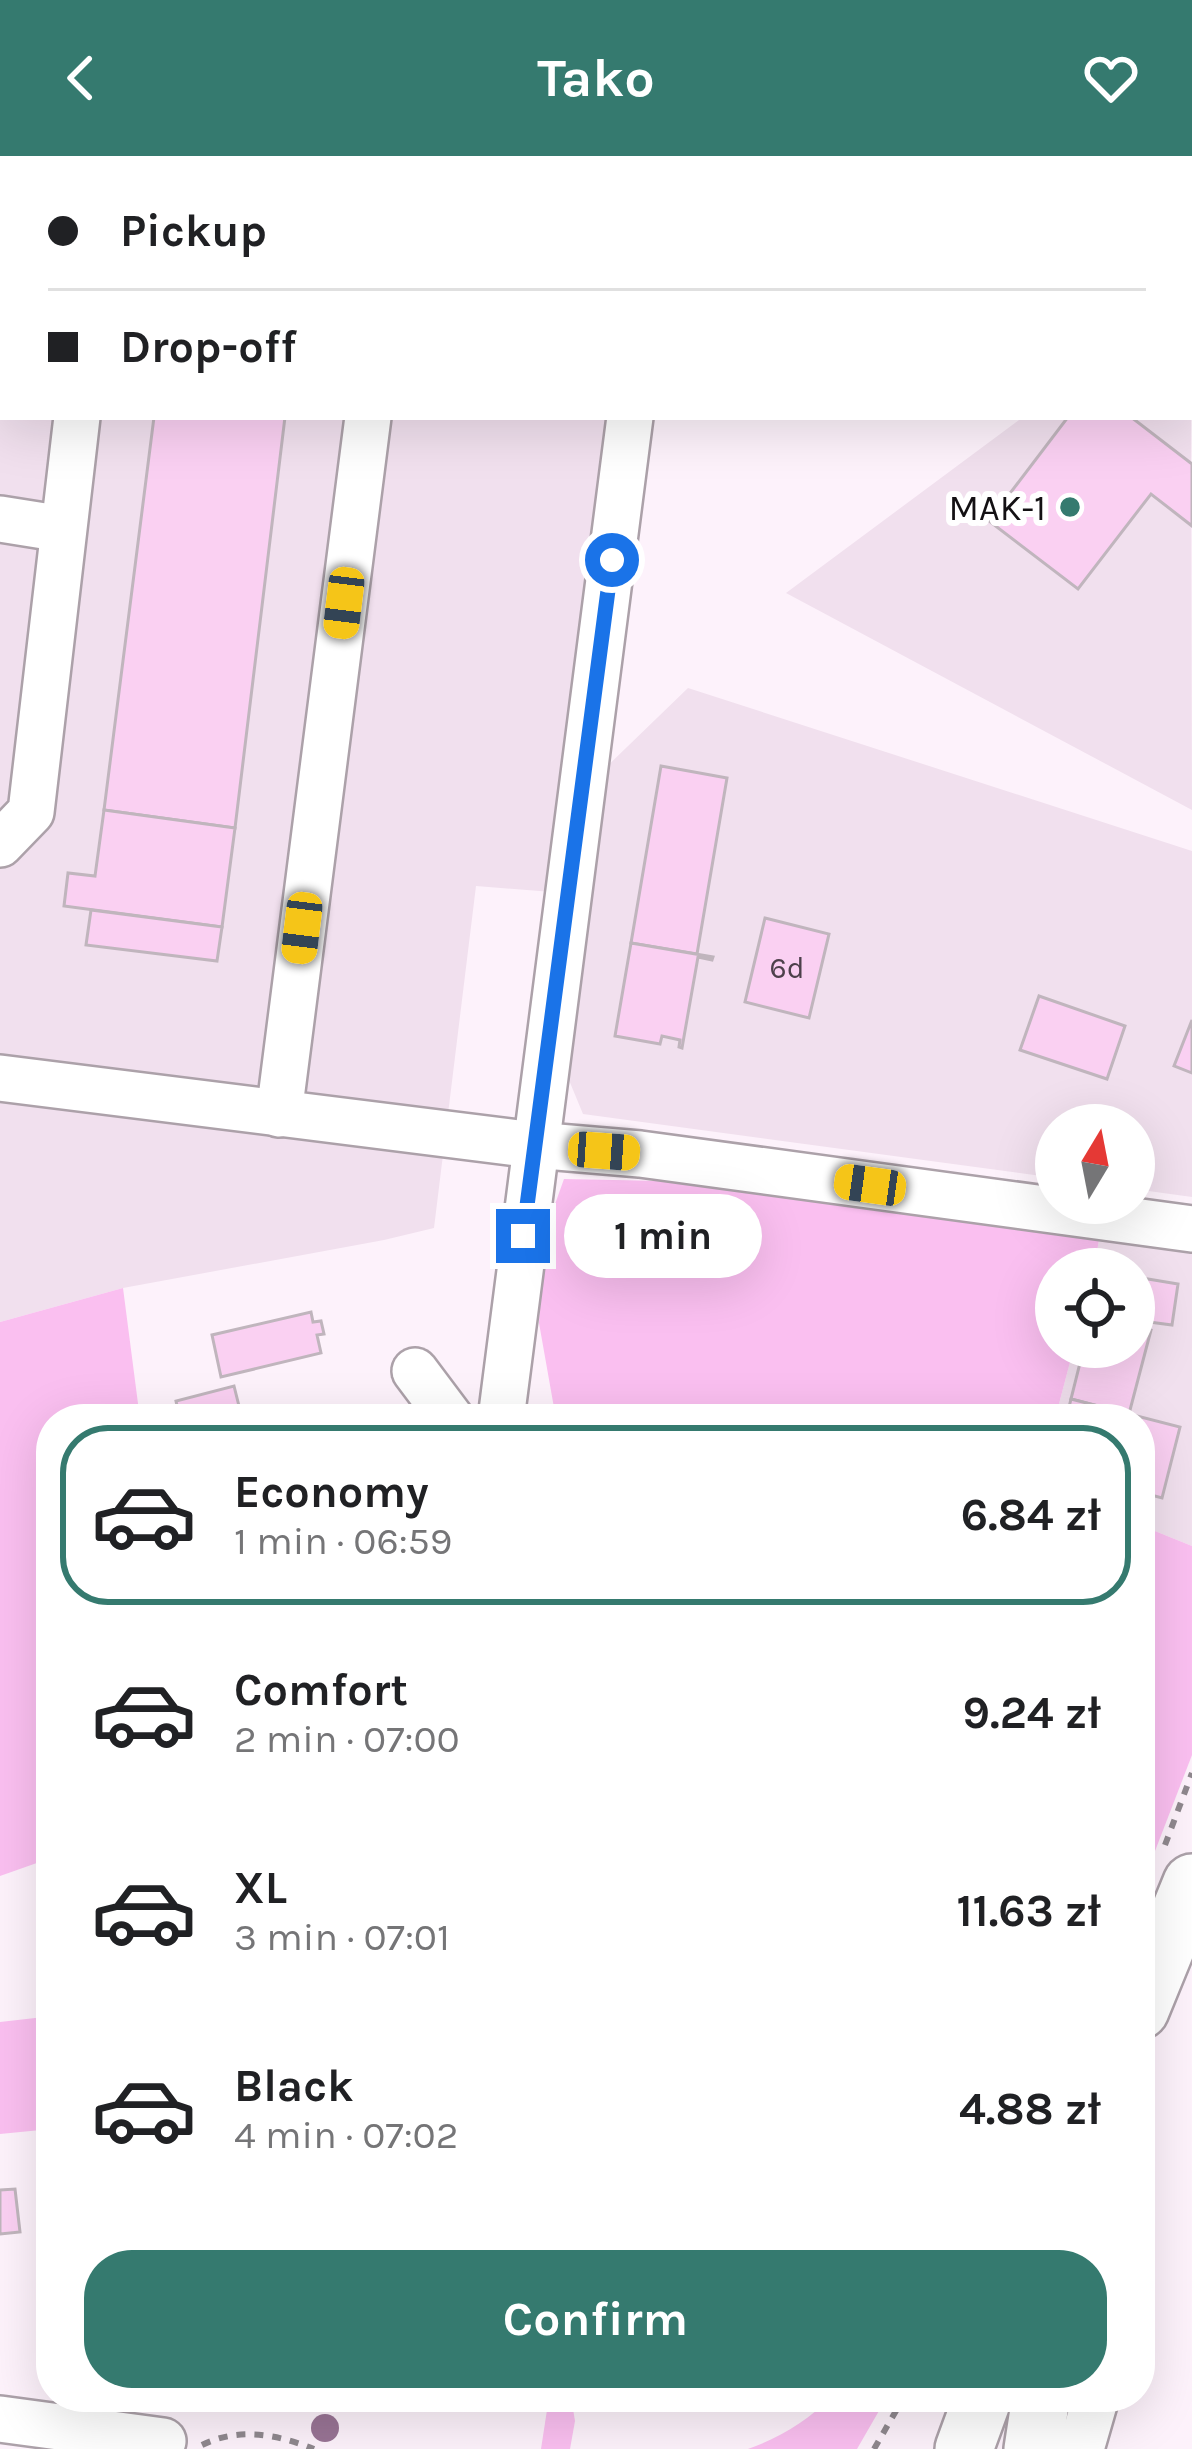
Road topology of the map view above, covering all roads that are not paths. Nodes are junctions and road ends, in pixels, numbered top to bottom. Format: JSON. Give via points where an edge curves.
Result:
{"nodes":[{"id":1,"x":77,"y":420,"type":"edge"},
{"id":2,"x":368,"y":420,"type":"edge"},
{"id":3,"x":630,"y":420,"type":"edge"},
{"id":4,"x":0,"y":519,"type":"edge"},
{"id":5,"x":63,"y":530,"type":"junction"},
{"id":6,"x":0,"y":844,"type":"edge"},
{"id":7,"x":0,"y":1078,"type":"edge"},
{"id":8,"x":278,"y":1114,"type":"junction"},
{"id":9,"x":534,"y":1145,"type":"junction"},
{"id":10,"x":1192,"y":1228,"type":"edge"},
{"id":11,"x":415,"y":1371,"type":"dead end"},
{"id":12,"x":440,"y":1404,"type":"edge"},
{"id":13,"x":503,"y":1404,"type":"edge"},
{"id":14,"x":1192,"y":1883,"type":"edge"},
{"id":15,"x":1155,"y":1973,"type":"edge"},
{"id":16,"x":978,"y":2412,"type":"edge"},
{"id":17,"x":1039,"y":2412,"type":"edge"},
{"id":18,"x":1092,"y":2412,"type":"edge"},
{"id":19,"x":0,"y":2419,"type":"edge"},
{"id":20,"x":178,"y":2445,"type":"edge"},
{"id":21,"x":964,"y":2449,"type":"edge"},
{"id":22,"x":1034,"y":2449,"type":"edge"},
{"id":23,"x":1081,"y":2449,"type":"edge"}],
"edges":[{"from":1,"to":5,"type":"street"},
{"from":2,"to":8,"type":"street"},
{"from":3,"to":9,"type":"street"},
{"from":4,"to":5,"type":"street"},
{"from":5,"to":6,"type":"street","via":[[31,812]]},
{"from":7,"to":8,"type":"street"},
{"from":8,"to":9,"type":"street"},
{"from":9,"to":10,"type":"street"},
{"from":9,"to":13,"type":"street"},
{"from":11,"to":12,"type":"street"},
{"from":14,"to":15,"type":"main road"},
{"from":16,"to":21,"type":"main road"},
{"from":17,"to":22,"type":"main road"},
{"from":18,"to":23,"type":"street"},
{"from":19,"to":20,"type":"street"}]}
